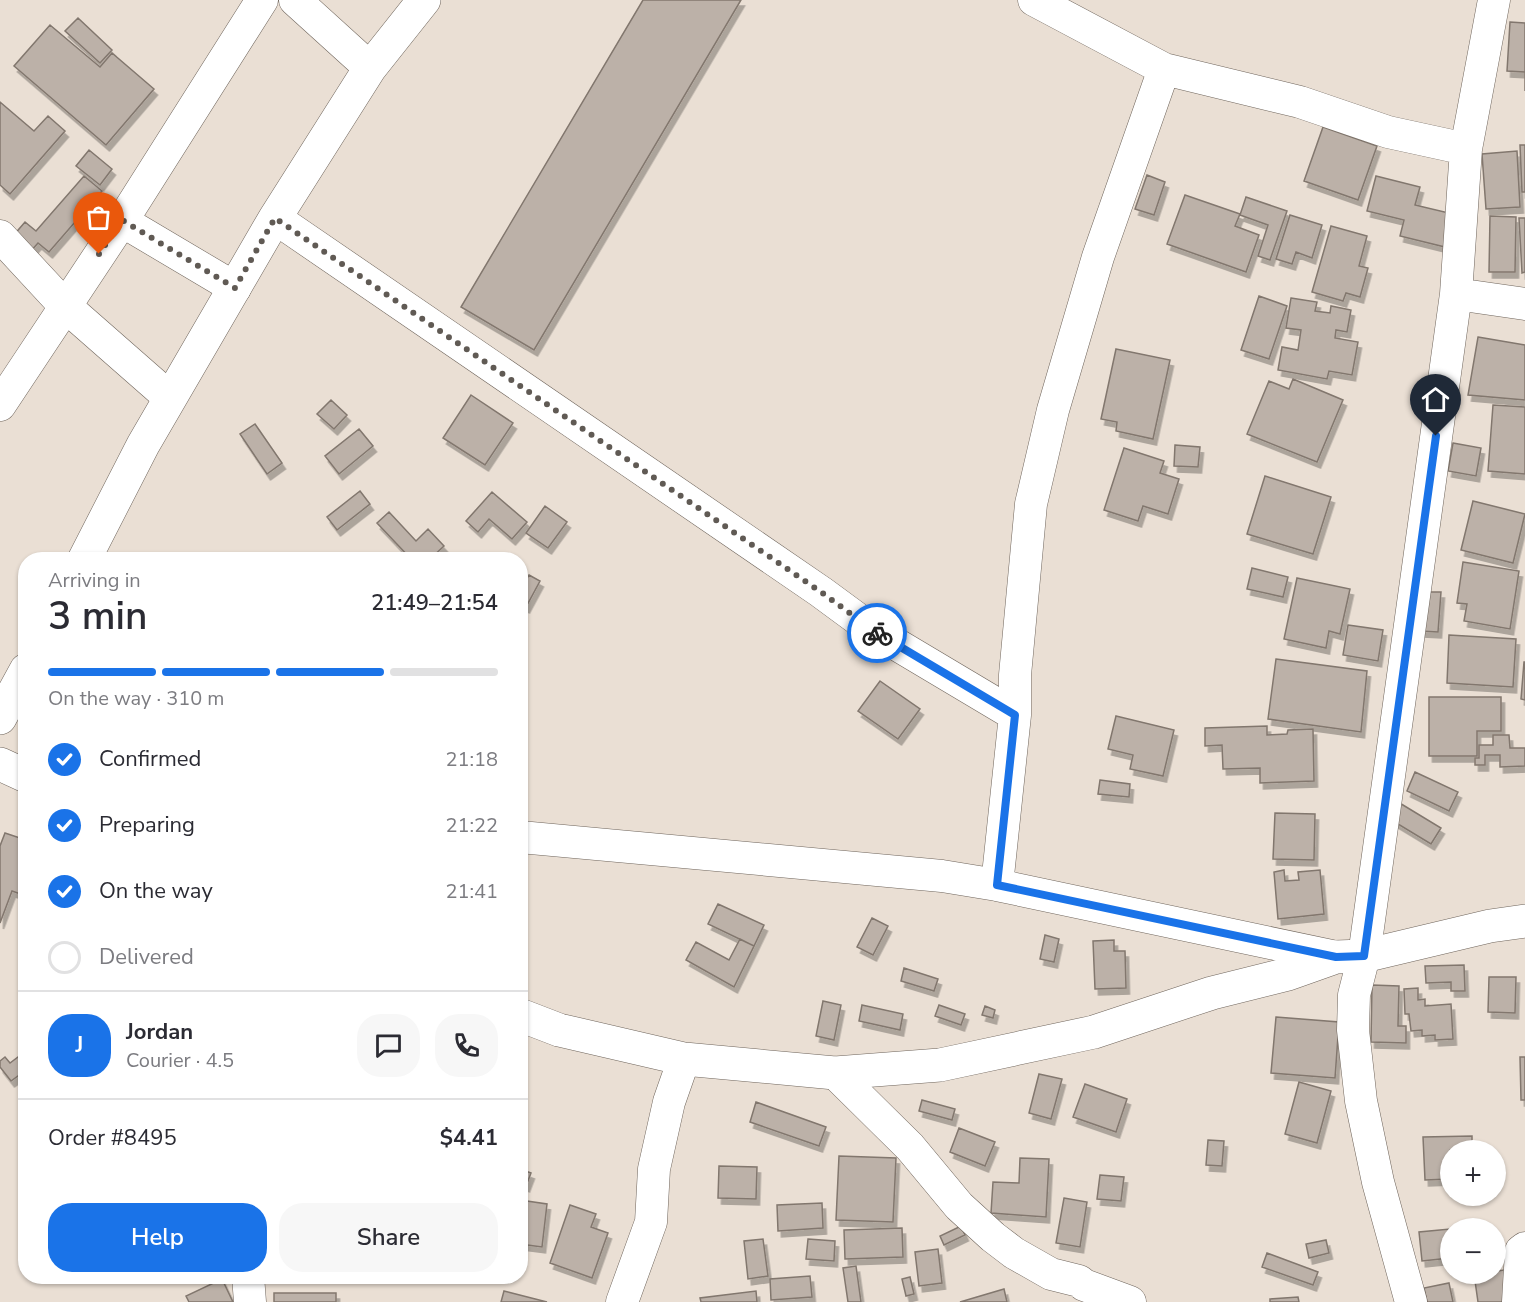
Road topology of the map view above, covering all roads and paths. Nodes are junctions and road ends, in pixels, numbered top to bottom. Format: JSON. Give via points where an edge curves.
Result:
{"nodes":[{"id":1,"x":262,"y":0,"type":"edge"},
{"id":2,"x":295,"y":0,"type":"edge"},
{"id":3,"x":424,"y":0,"type":"edge"},
{"id":4,"x":1034,"y":0,"type":"edge"},
{"id":5,"x":1494,"y":0,"type":"edge"},
{"id":6,"x":370,"y":68,"type":"junction"},
{"id":7,"x":1164,"y":69,"type":"junction"},
{"id":8,"x":1466,"y":149,"type":"junction"},
{"id":9,"x":275,"y":218,"type":"junction"},
{"id":10,"x":122,"y":220,"type":"junction"},
{"id":11,"x":0,"y":236,"type":"edge"},
{"id":12,"x":235,"y":288,"type":"junction"},
{"id":13,"x":1456,"y":294,"type":"junction"},
{"id":14,"x":1525,"y":304,"type":"edge"},
{"id":15,"x":64,"y":305,"type":"junction"},
{"id":16,"x":170,"y":398,"type":"junction"},
{"id":17,"x":0,"y":405,"type":"edge"},
{"id":18,"x":88,"y":552,"type":"edge"},
{"id":19,"x":18,"y":685,"type":"edge"},
{"id":20,"x":1015,"y":715,"type":"junction"},
{"id":21,"x":0,"y":718,"type":"edge"},
{"id":22,"x":0,"y":764,"type":"edge"},
{"id":23,"x":18,"y":772,"type":"edge"},
{"id":24,"x":528,"y":838,"type":"edge"},
{"id":25,"x":997,"y":885,"type":"junction"},
{"id":26,"x":1525,"y":921,"type":"edge"},
{"id":27,"x":1350,"y":957,"type":"junction"},
{"id":28,"x":528,"y":1018,"type":"edge"},
{"id":29,"x":684,"y":1059,"type":"junction"},
{"id":30,"x":835,"y":1073,"type":"junction"},
{"id":31,"x":1525,"y":1248,"type":"edge"},
{"id":32,"x":249,"y":1284,"type":"edge"},
{"id":33,"x":250,"y":1302,"type":"edge"},
{"id":34,"x":622,"y":1302,"type":"edge"},
{"id":35,"x":1130,"y":1302,"type":"edge"},
{"id":36,"x":1411,"y":1302,"type":"edge"},
{"id":37,"x":1518,"y":1302,"type":"edge"}],
"edges":[{"from":1,"to":10,"type":"street"},
{"from":2,"to":6,"type":"street"},
{"from":3,"to":6,"type":"main road"},
{"from":4,"to":7,"type":"street"},
{"from":5,"to":8,"type":"street"},
{"from":6,"to":9,"type":"main road"},
{"from":7,"to":8,"type":"street"},
{"from":7,"to":20,"type":"street","via":[[1098,257],[1053,410],[1031,504],[1015,675]]},
{"from":8,"to":13,"type":"street"},
{"from":9,"to":12,"type":"main road"},
{"from":9,"to":20,"type":"street","via":[[874,631]]},
{"from":10,"to":12,"type":"street"},
{"from":10,"to":15,"type":"street"},
{"from":11,"to":15,"type":"street"},
{"from":12,"to":16,"type":"main road"},
{"from":13,"to":14,"type":"street"},
{"from":13,"to":27,"type":"street"},
{"from":15,"to":16,"type":"street"},
{"from":15,"to":17,"type":"street"},
{"from":16,"to":18,"type":"main road"},
{"from":19,"to":21,"type":"main road"},
{"from":20,"to":25,"type":"street"},
{"from":22,"to":23,"type":"main road"},
{"from":24,"to":25,"type":"street","via":[[931,875]]},
{"from":25,"to":27,"type":"street"},
{"from":26,"to":27,"type":"main road"},
{"from":27,"to":30,"type":"main road","via":[[1212,993],[1094,1032],[940,1065]]},
{"from":27,"to":36,"type":"street","via":[[1361,1101],[1378,1182]]},
{"from":28,"to":29,"type":"main road","via":[[560,1030]]},
{"from":29,"to":30,"type":"main road"},
{"from":29,"to":34,"type":"street","via":[[656,1159],[651,1222]]},
{"from":30,"to":35,"type":"street","via":[[910,1146],[959,1206],[993,1237],[1051,1274]]},
{"from":31,"to":37,"type":"street","via":[[1521,1251]]},
{"from":32,"to":33,"type":"street"}]}
